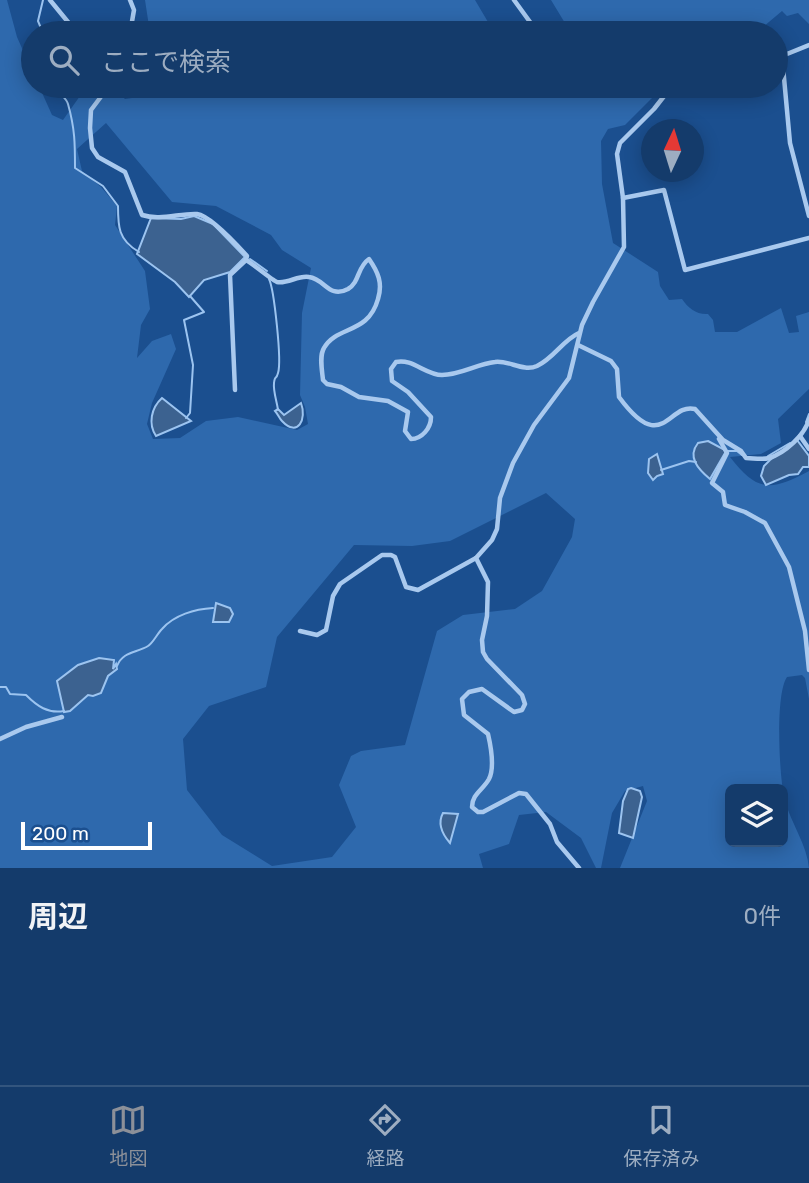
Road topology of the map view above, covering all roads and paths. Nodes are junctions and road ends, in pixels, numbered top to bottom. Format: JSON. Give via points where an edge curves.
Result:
{"nodes":[{"id":1,"x":50,"y":0,"type":"edge"},
{"id":2,"x":130,"y":0,"type":"edge"},
{"id":3,"x":514,"y":0,"type":"edge"},
{"id":4,"x":67,"y":21,"type":"edge"},
{"id":5,"x":132,"y":21,"type":"edge"},
{"id":6,"x":529,"y":21,"type":"edge"},
{"id":7,"x":809,"y":45,"type":"edge"},
{"id":8,"x":788,"y":54,"type":"edge"},
{"id":9,"x":100,"y":98,"type":"edge"},
{"id":10,"x":663,"y":98,"type":"edge"},
{"id":11,"x":786,"y":98,"type":"edge"},
{"id":12,"x":623,"y":198,"type":"junction"},
{"id":13,"x":809,"y":216,"type":"edge"},
{"id":14,"x":809,"y":238,"type":"edge"},
{"id":15,"x":246,"y":260,"type":"junction"},
{"id":16,"x":579,"y":333,"type":"junction"},
{"id":17,"x":578,"y":345,"type":"junction"},
{"id":18,"x":235,"y":390,"type":"dead end"},
{"id":19,"x":809,"y":419,"type":"edge"},
{"id":20,"x":714,"y":430,"type":"junction"},
{"id":21,"x":800,"y":436,"type":"junction"},
{"id":22,"x":809,"y":449,"type":"edge"},
{"id":23,"x":476,"y":558,"type":"junction"},
{"id":24,"x":300,"y":631,"type":"dead end"},
{"id":25,"x":809,"y":670,"type":"edge"},
{"id":26,"x":62,"y":717,"type":"dead end"},
{"id":27,"x":0,"y":739,"type":"edge"},
{"id":28,"x":579,"y":868,"type":"edge"}],
"edges":[{"from":1,"to":4,"type":"street"},
{"from":2,"to":5,"type":"street"},
{"from":3,"to":6,"type":"street"},
{"from":7,"to":8,"type":"street"},
{"from":9,"to":15,"type":"street","via":[[91,110],[92,148],[98,157],[125,172],[142,215],[201,215],[239,247]]},
{"from":10,"to":12,"type":"street","via":[[620,143],[617,154]]},
{"from":11,"to":13,"type":"street","via":[[790,143]]},
{"from":12,"to":14,"type":"street","via":[[664,190],[685,270]]},
{"from":12,"to":16,"type":"street","via":[[624,247]]},
{"from":15,"to":16,"type":"street","via":[[273,281],[313,277],[338,292],[356,281],[369,259],[380,279],[374,312],[326,345],[321,354],[323,380],[408,412],[405,430],[411,439],[420,437],[431,417],[391,381],[396,362],[443,375],[495,362],[531,368]]},
{"from":15,"to":18,"type":"street","via":[[230,275]]},
{"from":16,"to":17,"type":"street"},
{"from":17,"to":20,"type":"street","via":[[611,361],[617,369],[620,397],[647,424],[663,425],[690,408]]},
{"from":17,"to":23,"type":"street","via":[[569,378],[523,441],[503,486],[497,529]]},
{"from":19,"to":21,"type":"street"},
{"from":20,"to":21,"type":"street","via":[[745,456],[768,459]]},
{"from":20,"to":25,"type":"street","via":[[727,451],[712,483],[723,492],[725,505],[757,517],[770,530],[789,567]]},
{"from":21,"to":22,"type":"street"},
{"from":23,"to":24,"type":"street","via":[[413,590],[406,587],[395,557],[382,555],[347,577],[335,591],[326,630],[317,635]]},
{"from":23,"to":28,"type":"street","via":[[488,582],[483,652],[523,695],[525,704],[514,712],[482,690],[469,692],[462,699],[464,715],[488,734],[492,769],[472,807],[483,811],[519,793],[526,794]]},
{"from":26,"to":27,"type":"street"}]}
